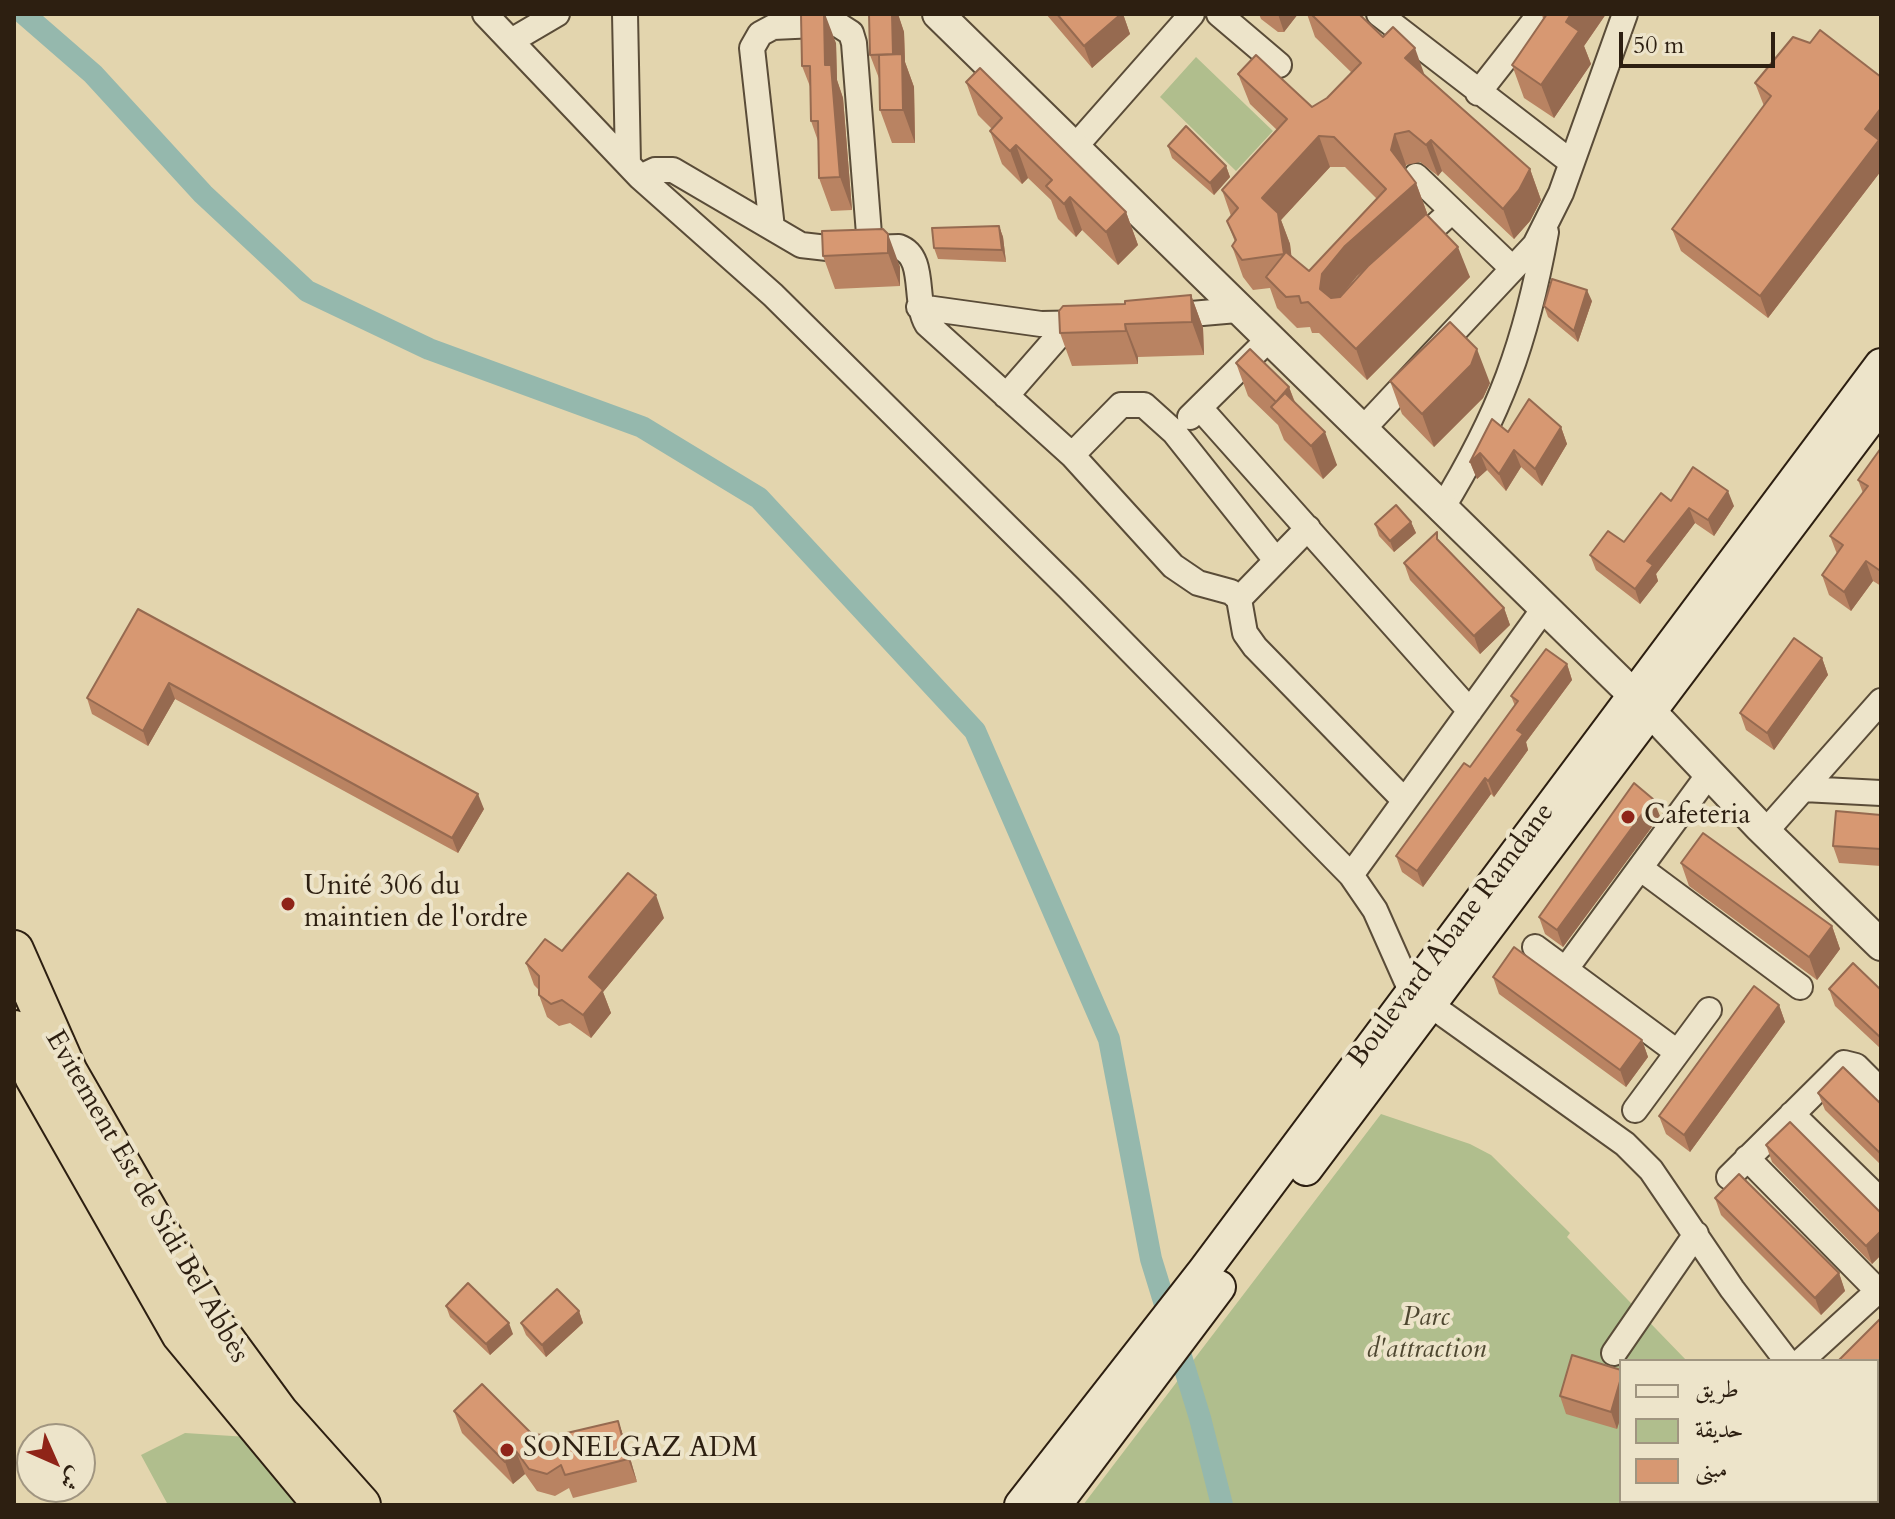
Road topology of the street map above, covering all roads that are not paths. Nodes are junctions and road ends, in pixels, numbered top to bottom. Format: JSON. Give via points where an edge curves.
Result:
{"nodes":[{"id":1,"x":485,"y":14,"type":"edge"},
{"id":2,"x":557,"y":14,"type":"edge"},
{"id":3,"x":625,"y":14,"type":"edge"},
{"id":4,"x":938,"y":14,"type":"edge"},
{"id":5,"x":1192,"y":14,"type":"edge"},
{"id":6,"x":1219,"y":14,"type":"edge"},
{"id":7,"x":1379,"y":14,"type":"edge"},
{"id":8,"x":1540,"y":14,"type":"edge"},
{"id":9,"x":1625,"y":14,"type":"edge"},
{"id":10,"x":511,"y":41,"type":"junction"},
{"id":11,"x":1279,"y":65,"type":"dead end"},
{"id":12,"x":1478,"y":93,"type":"junction"},
{"id":13,"x":1073,"y":149,"type":"junction"},
{"id":14,"x":1571,"y":162,"type":"junction"},
{"id":15,"x":634,"y":170,"type":"junction"},
{"id":16,"x":1416,"y":176,"type":"dead end"},
{"id":17,"x":1452,"y":211,"type":"junction"},
{"id":18,"x":1548,"y":226,"type":"junction"},
{"id":19,"x":772,"y":228,"type":"junction"},
{"id":20,"x":870,"y":247,"type":"junction"},
{"id":21,"x":1389,"y":267,"type":"edge"},
{"id":22,"x":1512,"y":268,"type":"junction"},
{"id":23,"x":919,"y":307,"type":"junction"},
{"id":24,"x":1237,"y":310,"type":"junction"},
{"id":25,"x":1145,"y":318,"type":"edge"},
{"id":26,"x":1114,"y":321,"type":"edge"},
{"id":27,"x":1068,"y":325,"type":"junction"},
{"id":28,"x":1269,"y":339,"type":"junction"},
{"id":29,"x":1881,"y":365,"type":"edge"},
{"id":30,"x":1006,"y":396,"type":"junction"},
{"id":31,"x":1881,"y":404,"type":"edge"},
{"id":32,"x":1200,"y":408,"type":"junction"},
{"id":33,"x":1361,"y":431,"type":"junction"},
{"id":34,"x":1174,"y":432,"type":"junction"},
{"id":35,"x":1072,"y":455,"type":"junction"},
{"id":36,"x":1441,"y":510,"type":"junction"},
{"id":37,"x":1308,"y":528,"type":"junction"},
{"id":38,"x":1275,"y":559,"type":"junction"},
{"id":39,"x":1239,"y":599,"type":"junction"},
{"id":40,"x":1543,"y":610,"type":"junction"},
{"id":41,"x":1881,"y":701,"type":"edge"},
{"id":42,"x":1641,"y":704,"type":"junction"},
{"id":43,"x":1470,"y":711,"type":"junction"},
{"id":44,"x":1709,"y":774,"type":"junction"},
{"id":45,"x":1803,"y":789,"type":"junction"},
{"id":46,"x":1881,"y":793,"type":"edge"},
{"id":47,"x":1404,"y":800,"type":"junction"},
{"id":48,"x":1765,"y":832,"type":"junction"},
{"id":49,"x":1640,"y":868,"type":"junction"},
{"id":50,"x":1351,"y":875,"type":"junction"},
{"id":51,"x":1881,"y":945,"type":"edge"},
{"id":52,"x":1535,"y":947,"type":"dead end"},
{"id":53,"x":14,"y":950,"type":"edge"},
{"id":54,"x":1565,"y":970,"type":"junction"},
{"id":55,"x":1800,"y":987,"type":"dead end"},
{"id":56,"x":1421,"y":997,"type":"junction"},
{"id":57,"x":1709,"y":1010,"type":"dead end"},
{"id":58,"x":14,"y":1030,"type":"edge"},
{"id":59,"x":1677,"y":1052,"type":"junction"},
{"id":60,"x":1881,"y":1091,"type":"edge"},
{"id":61,"x":1635,"y":1110,"type":"dead end"},
{"id":62,"x":1792,"y":1114,"type":"junction"},
{"id":63,"x":1747,"y":1158,"type":"junction"},
{"id":64,"x":1729,"y":1177,"type":"dead end"},
{"id":65,"x":1881,"y":1201,"type":"edge"},
{"id":66,"x":1696,"y":1234,"type":"junction"},
{"id":67,"x":1880,"y":1289,"type":"edge"},
{"id":68,"x":1614,"y":1353,"type":"dead end"},
{"id":69,"x":1785,"y":1359,"type":"edge"},
{"id":70,"x":1803,"y":1359,"type":"edge"},
{"id":71,"x":1128,"y":1389,"type":"junction"},
{"id":72,"x":323,"y":1505,"type":"edge"},
{"id":73,"x":361,"y":1505,"type":"edge"},
{"id":74,"x":1021,"y":1505,"type":"edge"},
{"id":75,"x":1055,"y":1505,"type":"edge"}],
"edges":[{"from":1,"to":10,"type":"street"},
{"from":2,"to":10,"type":"street"},
{"from":3,"to":15,"type":"street"},
{"from":4,"to":13,"type":"street"},
{"from":5,"to":13,"type":"street"},
{"from":6,"to":11,"type":"street"},
{"from":7,"to":12,"type":"street"},
{"from":8,"to":12,"type":"street"},
{"from":9,"to":14,"type":"street"},
{"from":10,"to":15,"type":"street"},
{"from":12,"to":14,"type":"street"},
{"from":13,"to":24,"type":"street"},
{"from":14,"to":18,"type":"street"},
{"from":15,"to":19,"type":"street","via":[[673,170]]},
{"from":15,"to":50,"type":"street","via":[[773,295]]},
{"from":16,"to":17,"type":"street"},
{"from":17,"to":21,"type":"street"},
{"from":17,"to":22,"type":"street"},
{"from":18,"to":22,"type":"street"},
{"from":18,"to":36,"type":"street","via":[[1519,351],[1481,445]]},
{"from":19,"to":20,"type":"street","via":[[801,245]]},
{"from":19,"to":20,"type":"street","via":[[752,48],[760,34],[773,27],[837,24],[851,33],[854,43]]},
{"from":20,"to":23,"type":"street","via":[[899,247],[912,255]]},
{"from":22,"to":33,"type":"street"},
{"from":23,"to":27,"type":"street"},
{"from":23,"to":30,"type":"street","via":[[937,334]]},
{"from":24,"to":25,"type":"street"},
{"from":24,"to":28,"type":"street"},
{"from":26,"to":27,"type":"street"},
{"from":27,"to":30,"type":"street"},
{"from":28,"to":32,"type":"street"},
{"from":28,"to":33,"type":"street"},
{"from":29,"to":42,"type":"main road","name":"Boulevard Abane Ramdane"},
{"from":30,"to":35,"type":"street"},
{"from":31,"to":42,"type":"main road","name":"Boulevard Abane Ramdane"},
{"from":32,"to":34,"type":"street"},
{"from":32,"to":37,"type":"street"},
{"from":33,"to":36,"type":"street"},
{"from":34,"to":35,"type":"street","via":[[1144,405],[1128,403],[1100,423]]},
{"from":34,"to":38,"type":"street"},
{"from":35,"to":39,"type":"street","via":[[1173,566],[1198,583]]},
{"from":36,"to":40,"type":"street"},
{"from":37,"to":38,"type":"street"},
{"from":37,"to":43,"type":"street"},
{"from":38,"to":39,"type":"street"},
{"from":39,"to":47,"type":"street","via":[[1245,633],[1255,647]]},
{"from":40,"to":42,"type":"street"},
{"from":40,"to":43,"type":"street"},
{"from":41,"to":45,"type":"street"},
{"from":42,"to":44,"type":"street"},
{"from":42,"to":56,"type":"main road","name":"Boulevard Abane Ramdane"},
{"from":43,"to":47,"type":"street"},
{"from":44,"to":48,"type":"street"},
{"from":44,"to":49,"type":"street"},
{"from":45,"to":46,"type":"street"},
{"from":45,"to":48,"type":"street"},
{"from":47,"to":50,"type":"street"},
{"from":48,"to":51,"type":"street"},
{"from":49,"to":54,"type":"street"},
{"from":49,"to":55,"type":"street"},
{"from":50,"to":56,"type":"street"},
{"from":52,"to":54,"type":"street"},
{"from":53,"to":73,"type":"highway","name":"Evitement Est de Sidi Bel Abbès","via":[[68,1072],[210,1319],[279,1413]]},
{"from":54,"to":59,"type":"street"},
{"from":56,"to":66,"type":"street","via":[[1625,1144],[1651,1170]]},
{"from":56,"to":71,"type":"main road","name":"Boulevard Abane Ramdane"},
{"from":57,"to":59,"type":"street"},
{"from":58,"to":72,"type":"highway","name":"Evitement Est de Sidi Bel Abbès","via":[[34,1076],[181,1334]]},
{"from":59,"to":61,"type":"street"},
{"from":60,"to":62,"type":"street","via":[[1856,1066],[1844,1063]]},
{"from":62,"to":63,"type":"street"},
{"from":62,"to":65,"type":"street"},
{"from":63,"to":64,"type":"street"},
{"from":63,"to":67,"type":"street"},
{"from":66,"to":68,"type":"street"},
{"from":66,"to":69,"type":"street"},
{"from":67,"to":70,"type":"street"},
{"from":71,"to":74,"type":"main road","name":"Boulevard Abane Ramdane"},
{"from":71,"to":75,"type":"main road","name":"Boulevard Abane Ramdane"}]}
